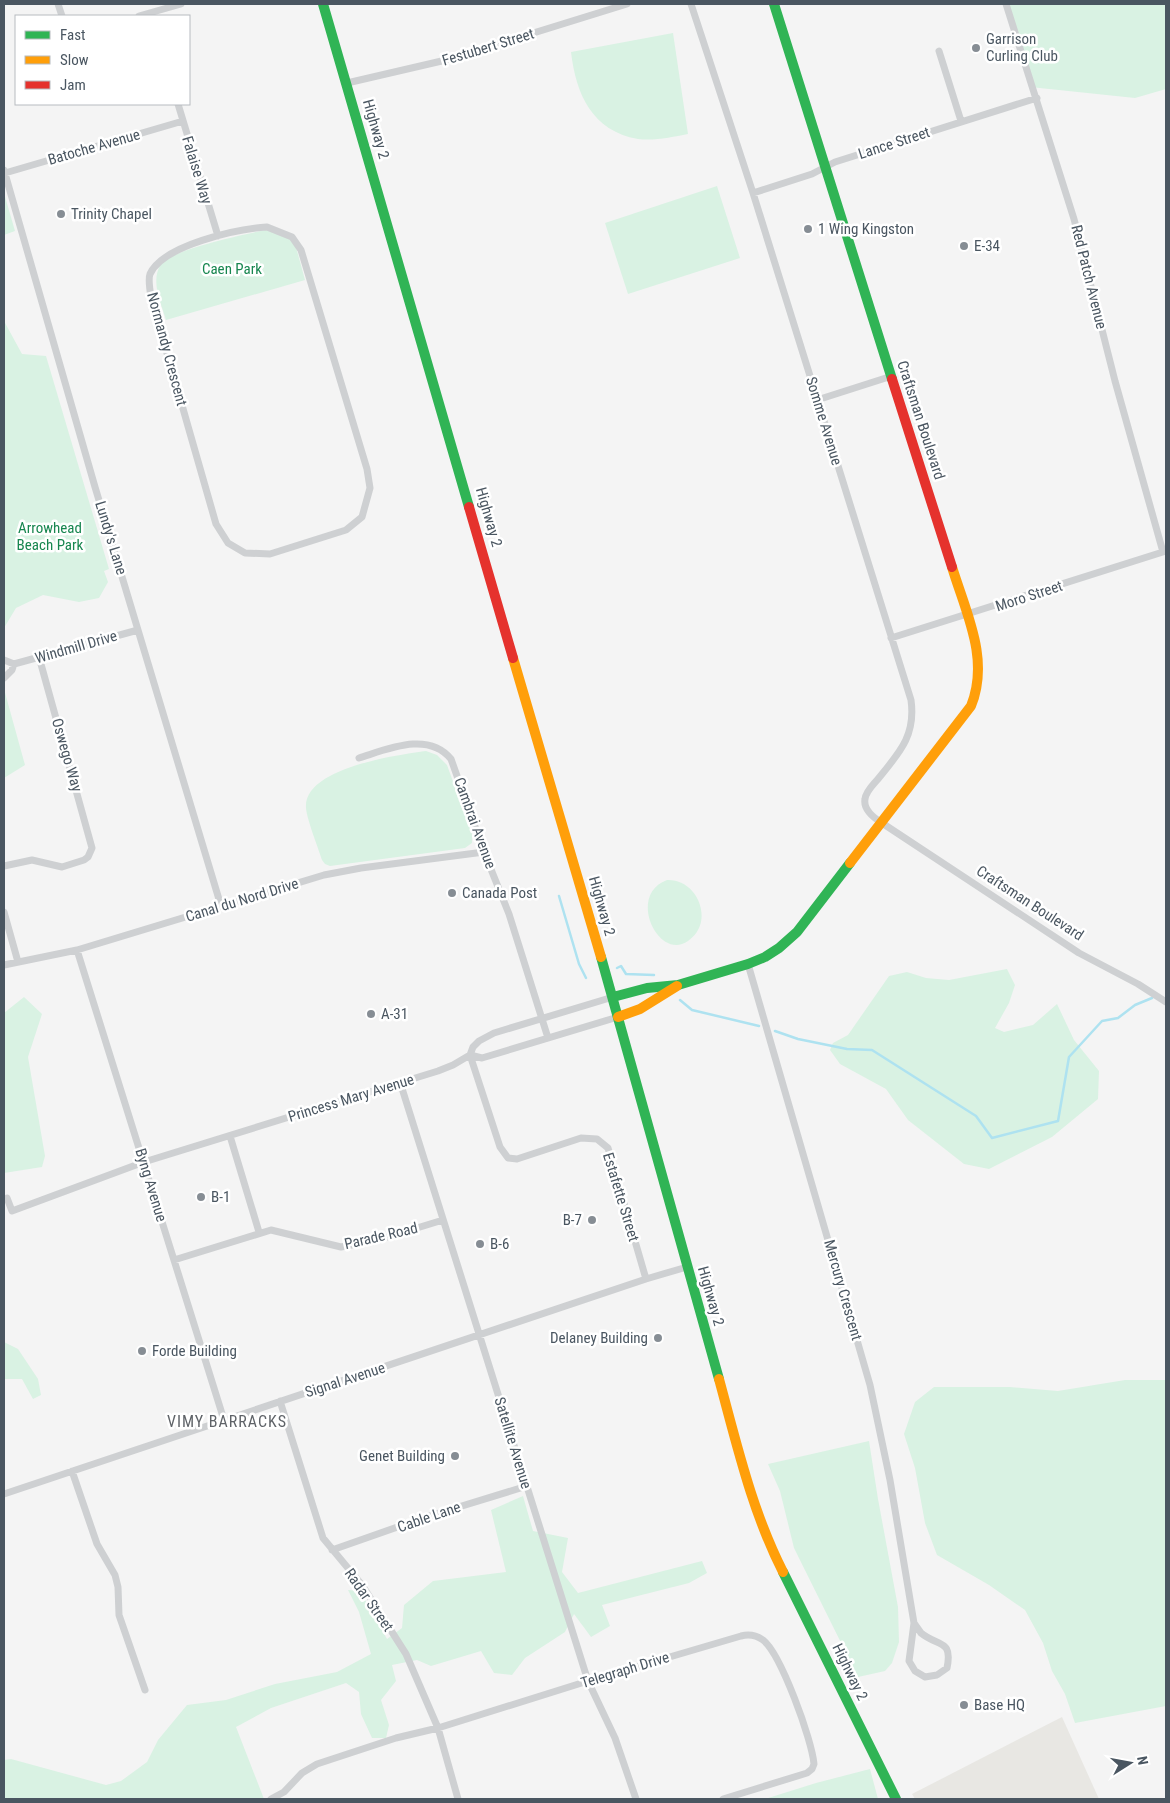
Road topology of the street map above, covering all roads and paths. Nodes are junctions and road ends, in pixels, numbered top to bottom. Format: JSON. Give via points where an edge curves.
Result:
{"nodes":[{"id":1,"x":181,"y":4,"type":"edge"},
{"id":2,"x":323,"y":4,"type":"edge"},
{"id":3,"x":627,"y":4,"type":"edge"},
{"id":4,"x":691,"y":4,"type":"edge"},
{"id":5,"x":774,"y":4,"type":"edge"},
{"id":6,"x":1006,"y":4,"type":"edge"},
{"id":7,"x":142,"y":15,"type":"edge"},
{"id":8,"x":939,"y":51,"type":"dead end"},
{"id":9,"x":347,"y":83,"type":"junction"},
{"id":10,"x":1037,"y":98,"type":"junction"},
{"id":11,"x":178,"y":105,"type":"edge"},
{"id":12,"x":183,"y":121,"type":"junction"},
{"id":13,"x":961,"y":121,"type":"junction"},
{"id":14,"x":825,"y":167,"type":"junction"},
{"id":15,"x":4,"y":172,"type":"edge"},
{"id":16,"x":753,"y":193,"type":"junction"},
{"id":17,"x":218,"y":236,"type":"junction"},
{"id":18,"x":892,"y":376,"type":"junction"},
{"id":19,"x":817,"y":400,"type":"junction"},
{"id":20,"x":1165,"y":552,"type":"edge"},
{"id":21,"x":967,"y":615,"type":"junction"},
{"id":22,"x":138,"y":630,"type":"junction"},
{"id":23,"x":892,"y":638,"type":"junction"},
{"id":24,"x":39,"y":657,"type":"junction"},
{"id":25,"x":4,"y":660,"type":"edge"},
{"id":26,"x":14,"y":664,"type":"junction"},
{"id":27,"x":4,"y":678,"type":"edge"},
{"id":28,"x":359,"y":758,"type":"dead end"},
{"id":29,"x":882,"y":824,"type":"junction"},
{"id":30,"x":484,"y":852,"type":"junction"},
{"id":31,"x":4,"y":866,"type":"edge"},
{"id":32,"x":221,"y":906,"type":"junction"},
{"id":33,"x":4,"y":912,"type":"edge"},
{"id":34,"x":77,"y":950,"type":"junction"},
{"id":35,"x":18,"y":962,"type":"junction"},
{"id":36,"x":748,"y":964,"type":"junction"},
{"id":37,"x":4,"y":965,"type":"edge"},
{"id":38,"x":678,"y":985,"type":"junction"},
{"id":39,"x":612,"y":997,"type":"junction"},
{"id":40,"x":1166,"y":1002,"type":"edge"},
{"id":41,"x":618,"y":1016,"type":"junction"},
{"id":42,"x":542,"y":1018,"type":"junction"},
{"id":43,"x":548,"y":1038,"type":"junction"},
{"id":44,"x":470,"y":1055,"type":"junction"},
{"id":45,"x":400,"y":1082,"type":"junction"},
{"id":46,"x":230,"y":1136,"type":"junction"},
{"id":47,"x":144,"y":1162,"type":"junction"},
{"id":48,"x":7,"y":1198,"type":"dead end"},
{"id":49,"x":443,"y":1220,"type":"junction"},
{"id":50,"x":259,"y":1232,"type":"junction"},
{"id":51,"x":174,"y":1260,"type":"junction"},
{"id":52,"x":687,"y":1267,"type":"junction"},
{"id":53,"x":646,"y":1279,"type":"junction"},
{"id":54,"x":479,"y":1335,"type":"junction"},
{"id":55,"x":280,"y":1402,"type":"junction"},
{"id":56,"x":224,"y":1420,"type":"junction"},
{"id":57,"x":72,"y":1471,"type":"junction"},
{"id":58,"x":527,"y":1486,"type":"junction"},
{"id":59,"x":4,"y":1494,"type":"edge"},
{"id":60,"x":332,"y":1550,"type":"junction"},
{"id":61,"x":914,"y":1623,"type":"junction"},
{"id":62,"x":588,"y":1681,"type":"junction"},
{"id":63,"x":145,"y":1690,"type":"dead end"},
{"id":64,"x":438,"y":1728,"type":"junction"},
{"id":65,"x":271,"y":1799,"type":"edge"},
{"id":66,"x":458,"y":1799,"type":"edge"},
{"id":67,"x":636,"y":1799,"type":"edge"},
{"id":68,"x":723,"y":1799,"type":"edge"},
{"id":69,"x":896,"y":1799,"type":"edge"}],
"edges":[{"from":1,"to":7,"type":"street"},
{"from":2,"to":9,"type":"main road","name":"Highway 2"},
{"from":3,"to":9,"type":"street","name":"Festubert Street","via":[[446,60]]},
{"from":4,"to":16,"type":"street","name":"Somme Avenue"},
{"from":5,"to":14,"type":"main road","name":"Craftsman Boulevard"},
{"from":6,"to":10,"type":"street","name":"Red Patch Avenue"},
{"from":8,"to":13,"type":"street"},
{"from":9,"to":39,"type":"main road","name":"Highway 2"},
{"from":10,"to":13,"type":"street","name":"Lance Street"},
{"from":10,"to":20,"type":"street","name":"Red Patch Avenue","via":[[1074,219],[1115,381]]},
{"from":11,"to":12,"type":"street","name":"Falaise Way"},
{"from":12,"to":15,"type":"street","name":"Batoche Avenue"},
{"from":12,"to":17,"type":"street","name":"Falaise Way"},
{"from":13,"to":14,"type":"street","name":"Lance Street"},
{"from":14,"to":16,"type":"street","name":"Lance Street"},
{"from":14,"to":18,"type":"main road","name":"Craftsman Boulevard"},
{"from":15,"to":22,"type":"street","name":"Lundy's Lane"},
{"from":16,"to":19,"type":"street","name":"Somme Avenue"},
{"from":17,"to":17,"type":"street","name":"Normandy Crescent","via":[[170,253],[159,262],[149,276],[151,296],[216,524],[228,544],[245,553],[270,554],[346,530],[362,517],[370,488],[301,250],[292,237],[267,227]]},
{"from":18,"to":19,"type":"street"},
{"from":18,"to":21,"type":"main road","name":"Craftsman Boulevard"},
{"from":19,"to":23,"type":"street","name":"Somme Avenue"},
{"from":20,"to":21,"type":"street","name":"Moro Street"},
{"from":21,"to":23,"type":"street","name":"Moro Street"},
{"from":21,"to":29,"type":"main road","name":"Craftsman Boulevard","via":[[980,662],[976,695]]},
{"from":22,"to":24,"type":"street","name":"Windmill Drive"},
{"from":22,"to":32,"type":"street","name":"Lundy's Lane"},
{"from":23,"to":29,"type":"street","name":"Somme Avenue","via":[[913,712],[903,747],[865,799],[871,816]]},
{"from":24,"to":26,"type":"street","name":"Windmill Drive"},
{"from":24,"to":31,"type":"street","name":"Oswego Way","via":[[91,842],[91,852],[84,860],[62,867],[32,860]]},
{"from":25,"to":26,"type":"street","name":"Windmill Drive"},
{"from":26,"to":27,"type":"street","name":"Windmill Drive"},
{"from":28,"to":30,"type":"street","name":"Cambrai Avenue","via":[[421,743],[431,744],[446,753],[454,765]]},
{"from":29,"to":36,"type":"main road","name":"Craftsman Boulevard","via":[[797,932],[779,948]]},
{"from":29,"to":40,"type":"street","name":"Craftsman Boulevard","via":[[1079,953]]},
{"from":30,"to":32,"type":"street","name":"Canal du Nord Drive","via":[[340,872]]},
{"from":30,"to":42,"type":"street","name":"Cambrai Avenue","via":[[509,914]]},
{"from":32,"to":34,"type":"street","name":"Canal du Nord Drive"},
{"from":33,"to":35,"type":"street"},
{"from":34,"to":35,"type":"street","name":"Canal du Nord Drive"},
{"from":34,"to":47,"type":"street","name":"Byng Avenue"},
{"from":35,"to":37,"type":"street","name":"Canal du Nord Drive"},
{"from":36,"to":38,"type":"main road","name":"Craftsman Boulevard"},
{"from":36,"to":61,"type":"street","name":"Mercury Crescent","via":[[870,1385]]},
{"from":38,"to":39,"type":"main road","name":"Craftsman Boulevard","via":[[647,988]]},
{"from":38,"to":41,"type":"main road","name":"Craftsman Boulevard","via":[[640,1009]]},
{"from":39,"to":41,"type":"main road","name":"Highway 2"},
{"from":39,"to":42,"type":"street","name":"Princess Mary Avenue"},
{"from":41,"to":43,"type":"street","name":"Princess Mary Avenue"},
{"from":41,"to":52,"type":"main road","name":"Highway 2"},
{"from":42,"to":43,"type":"street","name":"Cambrai Avenue"},
{"from":42,"to":44,"type":"street","name":"Princess Mary Avenue","via":[[494,1033],[479,1041]]},
{"from":43,"to":44,"type":"street","name":"Princess Mary Avenue","via":[[482,1058]]},
{"from":44,"to":45,"type":"street","name":"Princess Mary Avenue","via":[[438,1071]]},
{"from":44,"to":53,"type":"street","name":"Estafette Street","via":[[500,1147],[508,1158],[581,1138],[597,1139],[608,1148]]},
{"from":45,"to":46,"type":"street","name":"Princess Mary Avenue"},
{"from":45,"to":49,"type":"street","name":"Satellite Avenue"},
{"from":46,"to":47,"type":"street","name":"Princess Mary Avenue"},
{"from":46,"to":50,"type":"street"},
{"from":47,"to":48,"type":"street","name":"Princess Mary Avenue","via":[[12,1211]]},
{"from":47,"to":51,"type":"street","name":"Byng Avenue"},
{"from":49,"to":50,"type":"street","name":"Parade Road","via":[[381,1239],[341,1247],[277,1230]]},
{"from":49,"to":54,"type":"street","name":"Satellite Avenue"},
{"from":50,"to":51,"type":"street","name":"Parade Road"},
{"from":51,"to":56,"type":"street","name":"Byng Avenue"},
{"from":52,"to":53,"type":"street","name":"Signal Avenue"},
{"from":52,"to":69,"type":"main road","name":"Highway 2","via":[[752,1498],[771,1548]]},
{"from":53,"to":54,"type":"street","name":"Signal Avenue"},
{"from":54,"to":55,"type":"street","name":"Signal Avenue"},
{"from":54,"to":58,"type":"street","name":"Satellite Avenue"},
{"from":55,"to":56,"type":"street","name":"Signal Avenue"},
{"from":55,"to":60,"type":"street","name":"Radar Street","via":[[323,1538]]},
{"from":56,"to":57,"type":"street","name":"Signal Avenue"},
{"from":57,"to":59,"type":"street","name":"Signal Avenue"},
{"from":57,"to":63,"type":"street","via":[[97,1544],[116,1576],[119,1615]]},
{"from":58,"to":60,"type":"street","name":"Cable Lane"},
{"from":58,"to":62,"type":"street","name":"Satellite Avenue"},
{"from":60,"to":64,"type":"street","name":"Radar Street","via":[[362,1585],[406,1654]]},
{"from":61,"to":61,"type":"street","name":"Mercury Crescent","via":[[909,1661],[915,1671],[926,1676],[937,1675],[947,1668],[949,1656],[944,1646],[921,1633]]},
{"from":62,"to":64,"type":"street","name":"Telegraph Drive"},
{"from":62,"to":67,"type":"street","name":"Satellite Avenue","via":[[615,1738]]},
{"from":62,"to":68,"type":"street","name":"Telegraph Drive","via":[[741,1636],[754,1636],[765,1642],[788,1681],[813,1766],[807,1773]]},
{"from":64,"to":65,"type":"street","name":"Telegraph Drive","via":[[317,1764]]},
{"from":64,"to":66,"type":"street","name":"Radar Street"}]}
